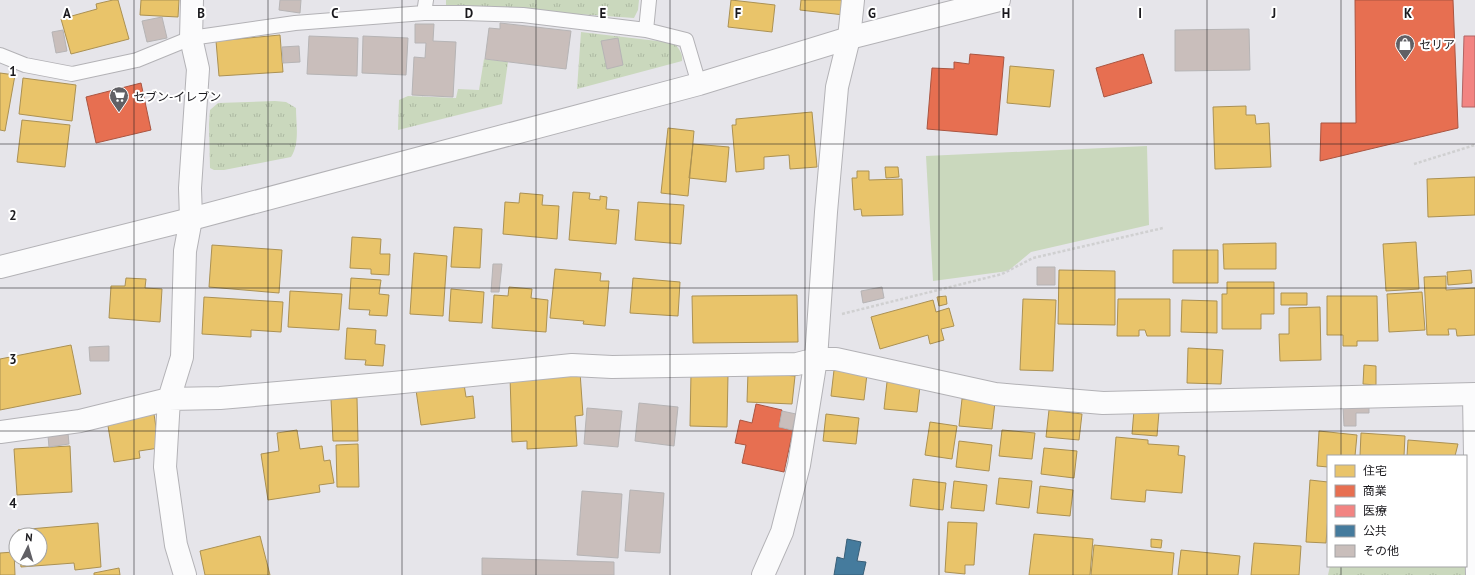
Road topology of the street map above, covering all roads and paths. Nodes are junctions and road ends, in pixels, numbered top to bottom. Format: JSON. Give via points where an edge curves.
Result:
{"nodes":[{"id":1,"x":192,"y":0,"type":"edge"},
{"id":2,"x":649,"y":0,"type":"edge"},
{"id":3,"x":853,"y":0,"type":"edge"},
{"id":4,"x":999,"y":0,"type":"edge"},
{"id":5,"x":425,"y":7,"type":"edge"},
{"id":6,"x":646,"y":30,"type":"junction"},
{"id":7,"x":191,"y":38,"type":"junction"},
{"id":8,"x":849,"y":38,"type":"junction"},
{"id":9,"x":0,"y":55,"type":"edge"},
{"id":10,"x":699,"y":84,"type":"junction"},
{"id":11,"x":1475,"y":145,"type":"edge"},
{"id":12,"x":1414,"y":164,"type":"dead end"},
{"id":13,"x":191,"y":219,"type":"junction"},
{"id":14,"x":1163,"y":228,"type":"dead end"},
{"id":15,"x":0,"y":267,"type":"edge"},
{"id":16,"x":819,"y":320,"type":"junction"},
{"id":17,"x":816,"y":360,"type":"junction"},
{"id":18,"x":1473,"y":395,"type":"edge"},
{"id":19,"x":169,"y":399,"type":"junction"},
{"id":20,"x":0,"y":432,"type":"edge"},
{"id":21,"x":185,"y":575,"type":"edge"},
{"id":22,"x":763,"y":575,"type":"edge"},
{"id":23,"x":1473,"y":575,"type":"edge"}],
"edges":[{"from":1,"to":7,"type":"street"},
{"from":2,"to":6,"type":"lane"},
{"from":3,"to":8,"type":"street"},
{"from":4,"to":8,"type":"street"},
{"from":5,"to":6,"type":"lane","via":[[464,13],[524,15]]},
{"from":5,"to":7,"type":"lane","via":[[374,16],[295,23]]},
{"from":6,"to":10,"type":"lane","via":[[686,40]]},
{"from":7,"to":9,"type":"lane","via":[[137,60],[72,74],[25,65]]},
{"from":7,"to":13,"type":"street","via":[[198,69],[190,188]]},
{"from":8,"to":10,"type":"street"},
{"from":8,"to":16,"type":"street","via":[[837,87]]},
{"from":10,"to":13,"type":"street"},
{"from":11,"to":12,"type":"path"},
{"from":13,"to":15,"type":"street"},
{"from":13,"to":19,"type":"street","via":[[185,251],[182,357]]},
{"from":14,"to":16,"type":"path","via":[[1033,258],[1002,274]]},
{"from":16,"to":17,"type":"street"},
{"from":17,"to":18,"type":"street","via":[[836,359],[995,394],[1103,403]]},
{"from":17,"to":19,"type":"street","via":[[796,364],[612,367],[572,365],[220,398]]},
{"from":17,"to":22,"type":"street","via":[[799,466],[782,532]]},
{"from":18,"to":23,"type":"lane"},
{"from":19,"to":20,"type":"street","via":[[80,421]]},
{"from":19,"to":21,"type":"street","via":[[165,468],[176,545]]}]}
